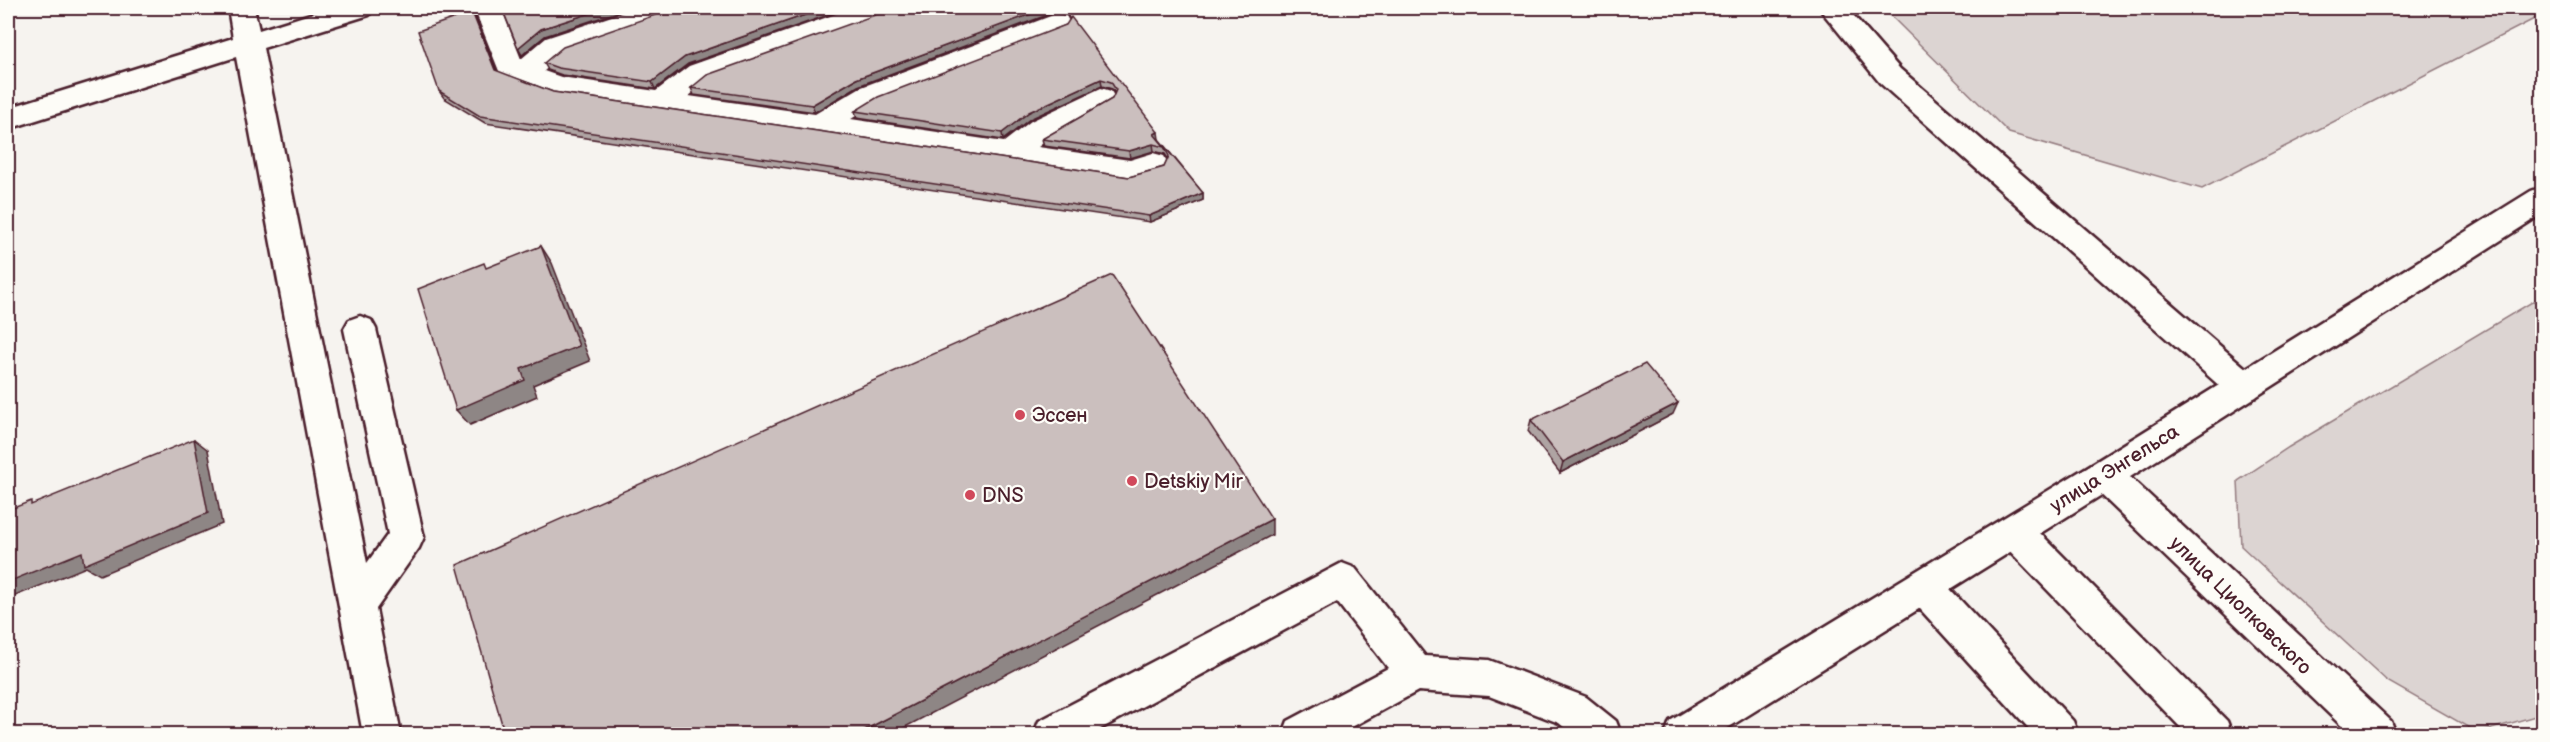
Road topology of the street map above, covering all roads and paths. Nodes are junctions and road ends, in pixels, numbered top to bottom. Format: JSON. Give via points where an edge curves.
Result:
{"nodes":[{"id":1,"x":241,"y":8,"type":"edge"},
{"id":2,"x":359,"y":8,"type":"edge"},
{"id":3,"x":488,"y":8,"type":"edge"},
{"id":4,"x":663,"y":8,"type":"edge"},
{"id":5,"x":880,"y":8,"type":"edge"},
{"id":6,"x":1832,"y":8,"type":"edge"},
{"id":7,"x":1056,"y":23,"type":"dead end"},
{"id":8,"x":248,"y":43,"type":"junction"},
{"id":9,"x":524,"y":73,"type":"junction"},
{"id":10,"x":1101,"y":98,"type":"dead end"},
{"id":11,"x":662,"y":102,"type":"junction"},
{"id":12,"x":8,"y":119,"type":"edge"},
{"id":13,"x":820,"y":125,"type":"junction"},
{"id":14,"x":1009,"y":153,"type":"junction"},
{"id":15,"x":1153,"y":164,"type":"dead end"},
{"id":16,"x":2542,"y":199,"type":"edge"},
{"id":17,"x":360,"y":329,"type":"dead end"},
{"id":18,"x":2244,"y":387,"type":"junction"},
{"id":19,"x":2104,"y":475,"type":"junction"},
{"id":20,"x":2014,"y":531,"type":"junction"},
{"id":21,"x":1924,"y":587,"type":"junction"},
{"id":22,"x":357,"y":606,"type":"junction"},
{"id":23,"x":1415,"y":673,"type":"junction"},
{"id":24,"x":382,"y":735,"type":"edge"},
{"id":25,"x":1053,"y":735,"type":"edge"},
{"id":26,"x":1302,"y":735,"type":"edge"},
{"id":27,"x":1602,"y":735,"type":"edge"},
{"id":28,"x":1684,"y":735,"type":"edge"},
{"id":29,"x":2059,"y":735,"type":"edge"},
{"id":30,"x":2213,"y":735,"type":"edge"},
{"id":31,"x":2377,"y":735,"type":"edge"}],
"edges":[{"from":1,"to":8,"type":"street"},
{"from":2,"to":8,"type":"street"},
{"from":3,"to":9,"type":"street","via":[[512,69]]},
{"from":4,"to":9,"type":"street","via":[[556,45]]},
{"from":5,"to":11,"type":"street","via":[[699,73]]},
{"from":6,"to":18,"type":"street","via":[[1890,76]]},
{"from":7,"to":13,"type":"street","via":[[869,95]]},
{"from":8,"to":12,"type":"street"},
{"from":8,"to":22,"type":"street"},
{"from":9,"to":11,"type":"street","via":[[557,87]]},
{"from":10,"to":14,"type":"street","via":[[1041,129]]},
{"from":11,"to":13,"type":"street"},
{"from":13,"to":14,"type":"street"},
{"from":14,"to":15,"type":"street","via":[[1130,171]]},
{"from":16,"to":18,"type":"street","name":"улица Энгельса"},
{"from":17,"to":22,"type":"street","via":[[406,537]]},
{"from":18,"to":19,"type":"street","name":"улица Энгельса"},
{"from":19,"to":20,"type":"street","name":"улица Энгельса"},
{"from":19,"to":31,"type":"street","name":"улица Циолковского"},
{"from":20,"to":21,"type":"street","name":"улица Энгельса"},
{"from":20,"to":30,"type":"street"},
{"from":21,"to":28,"type":"street","name":"улица Энгельса"},
{"from":21,"to":29,"type":"street"},
{"from":22,"to":24,"type":"street"},
{"from":23,"to":25,"type":"street","via":[[1342,580]]},
{"from":23,"to":26,"type":"street"},
{"from":23,"to":27,"type":"street","via":[[1489,678],[1572,710]]}]}
